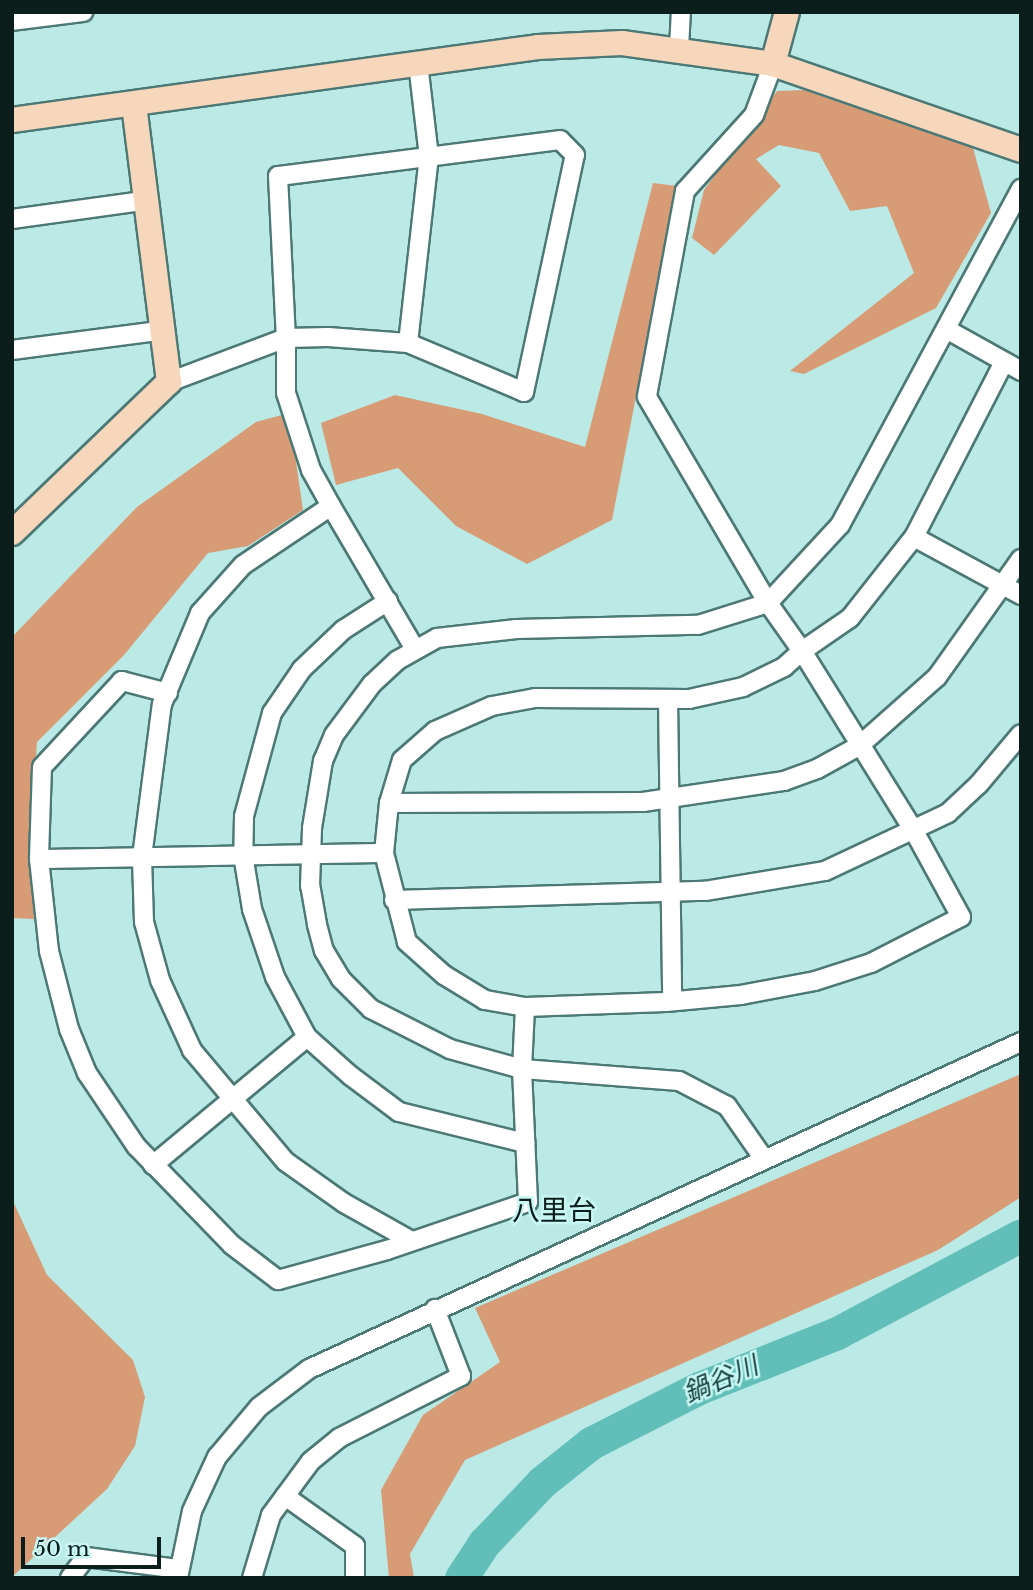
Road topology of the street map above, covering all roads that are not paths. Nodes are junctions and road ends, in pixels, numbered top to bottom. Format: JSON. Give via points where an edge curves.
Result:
{"nodes":[{"id":1,"x":83,"y":12,"type":"edge"},
{"id":2,"x":681,"y":12,"type":"edge"},
{"id":3,"x":787,"y":12,"type":"edge"},
{"id":4,"x":12,"y":21,"type":"edge"},
{"id":5,"x":679,"y":47,"type":"junction"},
{"id":6,"x":418,"y":64,"type":"junction"},
{"id":7,"x":773,"y":64,"type":"junction"},
{"id":8,"x":134,"y":105,"type":"junction"},
{"id":9,"x":12,"y":120,"type":"edge"},
{"id":10,"x":1021,"y":150,"type":"edge"},
{"id":11,"x":429,"y":157,"type":"junction"},
{"id":12,"x":1021,"y":189,"type":"edge"},
{"id":13,"x":149,"y":200,"type":"junction"},
{"id":14,"x":12,"y":219,"type":"edge"},
{"id":15,"x":946,"y":329,"type":"junction"},
{"id":16,"x":165,"y":330,"type":"junction"},
{"id":17,"x":286,"y":338,"type":"junction"},
{"id":18,"x":408,"y":343,"type":"junction"},
{"id":19,"x":12,"y":350,"type":"edge"},
{"id":20,"x":1004,"y":362,"type":"junction"},
{"id":21,"x":1021,"y":371,"type":"edge"},
{"id":22,"x":169,"y":382,"type":"junction"},
{"id":23,"x":331,"y":506,"type":"junction"},
{"id":24,"x":12,"y":533,"type":"edge"},
{"id":25,"x":914,"y":537,"type":"junction"},
{"id":26,"x":1021,"y":559,"type":"edge"},
{"id":27,"x":1004,"y":586,"type":"junction"},
{"id":28,"x":1021,"y":595,"type":"edge"},
{"id":29,"x":388,"y":601,"type":"junction"},
{"id":30,"x":768,"y":603,"type":"junction"},
{"id":31,"x":415,"y":649,"type":"junction"},
{"id":32,"x":802,"y":651,"type":"junction"},
{"id":33,"x":168,"y":692,"type":"junction"},
{"id":34,"x":668,"y":699,"type":"junction"},
{"id":35,"x":1021,"y":734,"type":"edge"},
{"id":36,"x":859,"y":746,"type":"junction"},
{"id":37,"x":670,"y":798,"type":"junction"},
{"id":38,"x":388,"y":803,"type":"junction"},
{"id":39,"x":914,"y":831,"type":"junction"},
{"id":40,"x":384,"y":853,"type":"junction"},
{"id":41,"x":311,"y":854,"type":"junction"},
{"id":42,"x":243,"y":855,"type":"junction"},
{"id":43,"x":142,"y":857,"type":"junction"},
{"id":44,"x":38,"y":859,"type":"junction"},
{"id":45,"x":670,"y":892,"type":"junction"},
{"id":46,"x":394,"y":900,"type":"junction"},
{"id":47,"x":671,"y":1002,"type":"junction"},
{"id":48,"x":525,"y":1007,"type":"junction"},
{"id":49,"x":307,"y":1037,"type":"junction"},
{"id":50,"x":1021,"y":1042,"type":"edge"},
{"id":51,"x":522,"y":1069,"type":"junction"},
{"id":52,"x":231,"y":1102,"type":"junction"},
{"id":53,"x":525,"y":1143,"type":"junction"},
{"id":54,"x":764,"y":1159,"type":"junction"},
{"id":55,"x":153,"y":1165,"type":"junction"},
{"id":56,"x":410,"y":1240,"type":"junction"},
{"id":57,"x":435,"y":1310,"type":"junction"},
{"id":58,"x":285,"y":1496,"type":"junction"},
{"id":59,"x":178,"y":1573,"type":"edge"},
{"id":60,"x":70,"y":1578,"type":"edge"},
{"id":61,"x":252,"y":1578,"type":"edge"},
{"id":62,"x":355,"y":1578,"type":"edge"}],
"edges":[{"from":1,"to":4,"type":"street"},
{"from":2,"to":5,"type":"street"},
{"from":3,"to":7,"type":"street"},
{"from":5,"to":6,"type":"street","via":[[622,43],[538,47]]},
{"from":5,"to":7,"type":"street"},
{"from":6,"to":8,"type":"street"},
{"from":6,"to":11,"type":"street"},
{"from":7,"to":10,"type":"street"},
{"from":7,"to":30,"type":"street","via":[[754,115],[685,191],[647,397]]},
{"from":8,"to":9,"type":"street"},
{"from":8,"to":13,"type":"street"},
{"from":11,"to":17,"type":"street","via":[[278,176]]},
{"from":11,"to":18,"type":"street"},
{"from":11,"to":18,"type":"street","via":[[560,140],[575,155],[524,392]]},
{"from":12,"to":15,"type":"street"},
{"from":13,"to":14,"type":"street"},
{"from":13,"to":16,"type":"street"},
{"from":15,"to":20,"type":"street"},
{"from":15,"to":30,"type":"street","via":[[841,525]]},
{"from":16,"to":19,"type":"street"},
{"from":16,"to":22,"type":"street"},
{"from":17,"to":18,"type":"street"},
{"from":17,"to":22,"type":"street"},
{"from":17,"to":23,"type":"street","via":[[286,393],[311,470]]},
{"from":20,"to":21,"type":"street"},
{"from":20,"to":25,"type":"street"},
{"from":22,"to":24,"type":"street"},
{"from":23,"to":29,"type":"street"},
{"from":23,"to":33,"type":"street","via":[[243,565],[200,613]]},
{"from":25,"to":27,"type":"street"},
{"from":25,"to":32,"type":"street","via":[[850,618]]},
{"from":26,"to":27,"type":"street"},
{"from":27,"to":28,"type":"street"},
{"from":27,"to":36,"type":"street","via":[[937,677]]},
{"from":29,"to":31,"type":"street"},
{"from":29,"to":42,"type":"street","via":[[343,630],[302,669],[272,713],[244,816]]},
{"from":30,"to":31,"type":"street","via":[[698,625],[516,629],[438,638]]},
{"from":30,"to":32,"type":"street"},
{"from":31,"to":41,"type":"street","via":[[372,684],[334,735],[316,793]]},
{"from":32,"to":34,"type":"street","via":[[784,667],[743,687]]},
{"from":32,"to":36,"type":"street"},
{"from":33,"to":43,"type":"street","via":[[162,704]]},
{"from":33,"to":44,"type":"street","via":[[121,681],[42,766]]},
{"from":34,"to":37,"type":"street"},
{"from":34,"to":38,"type":"street","via":[[535,698],[492,706],[435,731],[402,760]]},
{"from":35,"to":39,"type":"street","via":[[948,813]]},
{"from":36,"to":37,"type":"street","via":[[784,782]]},
{"from":36,"to":39,"type":"street"},
{"from":37,"to":38,"type":"street"},
{"from":37,"to":45,"type":"street"},
{"from":38,"to":40,"type":"street"},
{"from":39,"to":45,"type":"street","via":[[825,871],[775,882]]},
{"from":39,"to":47,"type":"street","via":[[961,917],[872,963],[815,981]]},
{"from":40,"to":41,"type":"street"},
{"from":40,"to":46,"type":"street"},
{"from":41,"to":42,"type":"street"},
{"from":41,"to":51,"type":"street","via":[[317,924],[324,951],[341,979],[371,1009],[410,1032],[450,1049]]},
{"from":42,"to":43,"type":"street"},
{"from":42,"to":49,"type":"street","via":[[252,909],[275,976]]},
{"from":43,"to":44,"type":"street"},
{"from":43,"to":52,"type":"street","via":[[144,922],[160,980],[192,1050]]},
{"from":44,"to":55,"type":"street","via":[[49,951],[69,1029],[87,1073]]},
{"from":45,"to":46,"type":"street"},
{"from":45,"to":47,"type":"street"},
{"from":46,"to":48,"type":"street","via":[[407,942],[444,975],[485,1000]]},
{"from":47,"to":48,"type":"street"},
{"from":48,"to":51,"type":"street"},
{"from":49,"to":52,"type":"street"},
{"from":49,"to":53,"type":"street","via":[[399,1112]]},
{"from":50,"to":54,"type":"street"},
{"from":51,"to":53,"type":"street"},
{"from":51,"to":54,"type":"street","via":[[679,1081],[727,1106]]},
{"from":52,"to":55,"type":"street"},
{"from":52,"to":56,"type":"street","via":[[285,1161],[344,1203]]},
{"from":53,"to":56,"type":"street","via":[[528,1202]]},
{"from":54,"to":57,"type":"street"},
{"from":55,"to":56,"type":"street","via":[[194,1210],[278,1280]]},
{"from":57,"to":58,"type":"street","via":[[461,1376],[339,1438],[311,1461]]},
{"from":57,"to":59,"type":"street","via":[[309,1369],[259,1407],[217,1457],[192,1511]]},
{"from":58,"to":61,"type":"street","via":[[271,1514]]},
{"from":58,"to":62,"type":"street","via":[[355,1546]]},
{"from":59,"to":60,"type":"street","via":[[86,1557]]}]}
